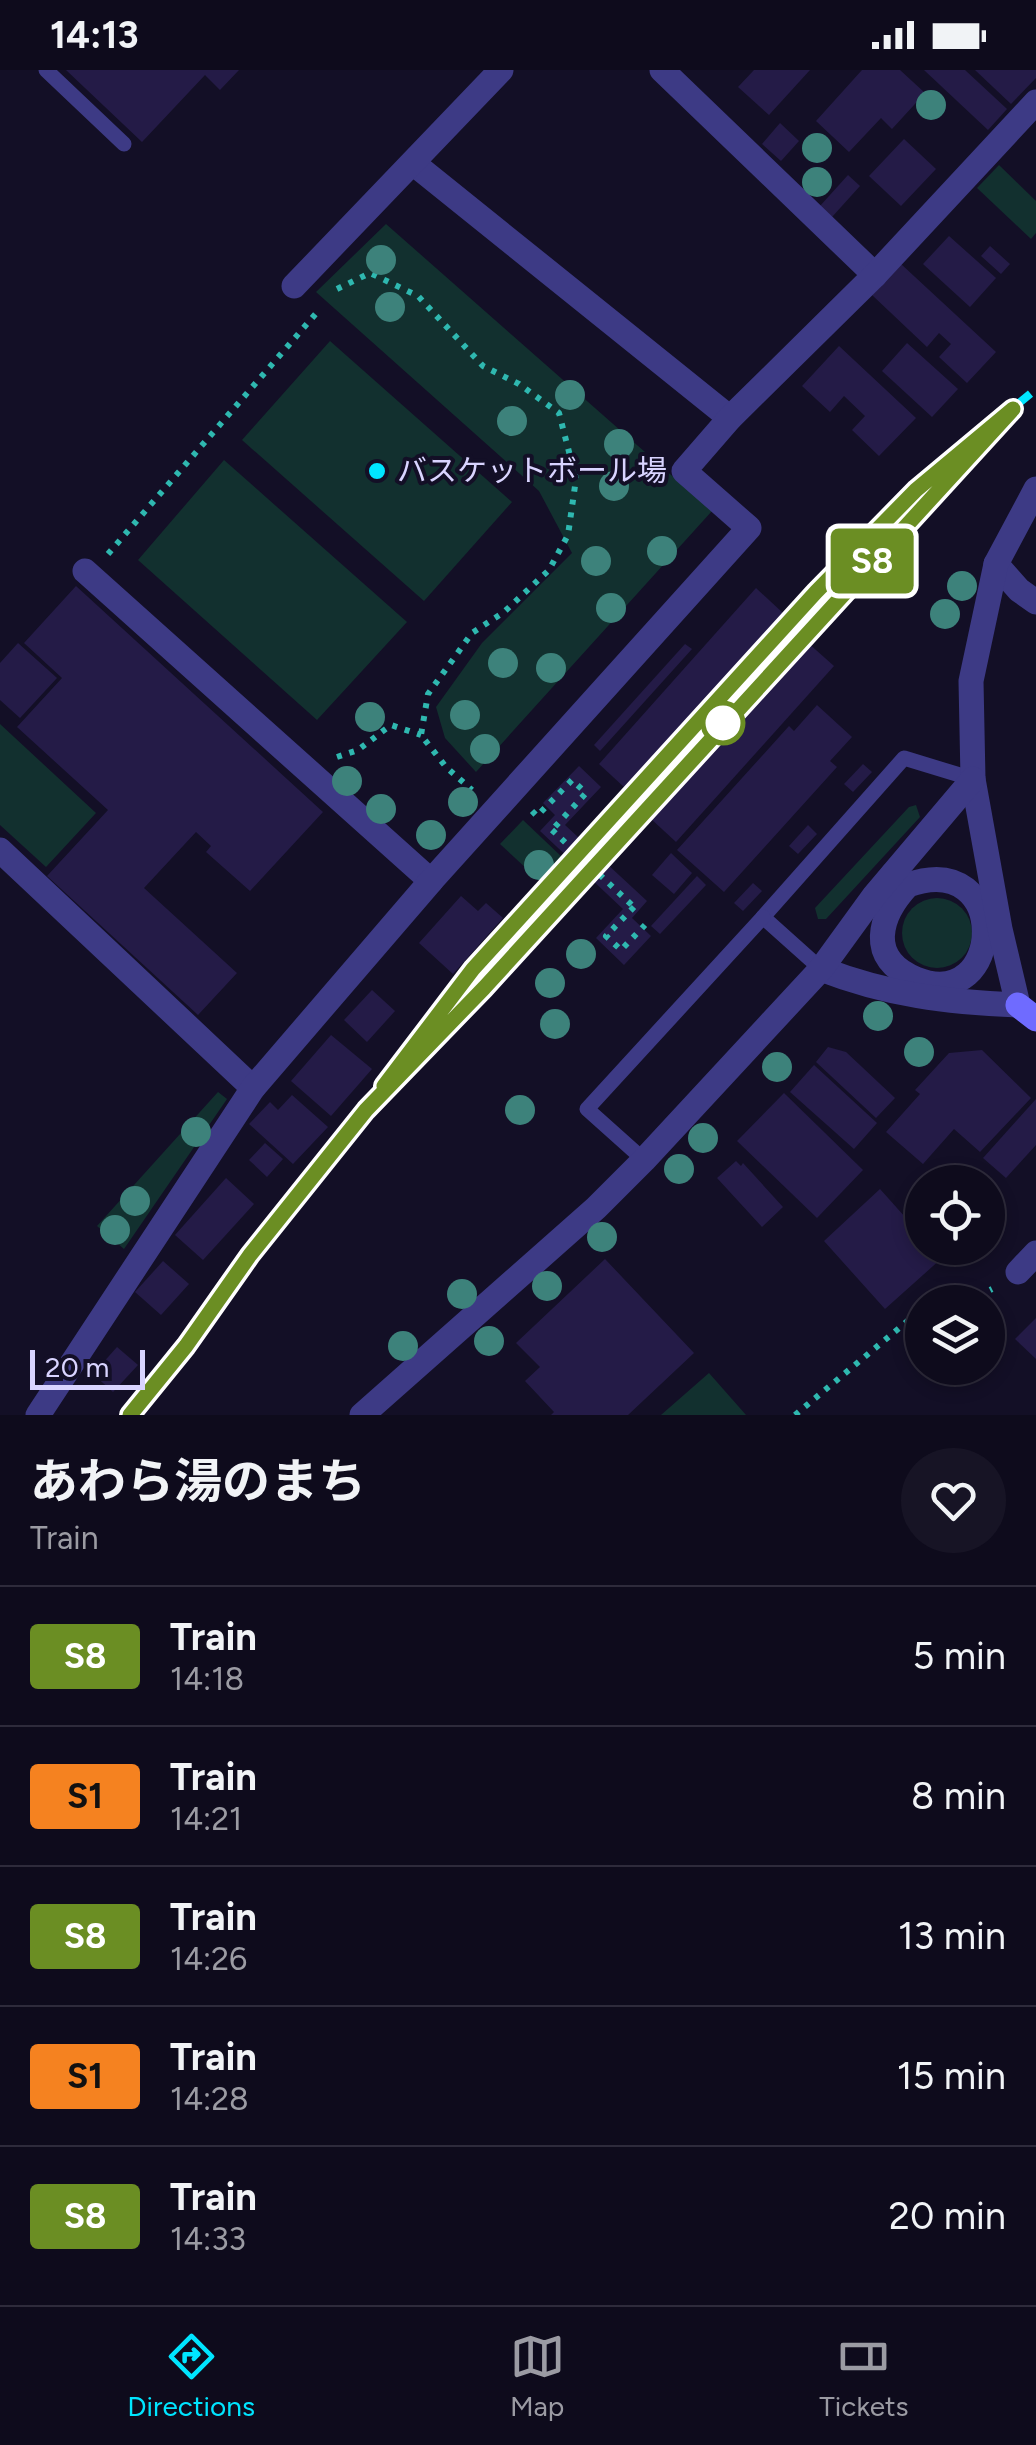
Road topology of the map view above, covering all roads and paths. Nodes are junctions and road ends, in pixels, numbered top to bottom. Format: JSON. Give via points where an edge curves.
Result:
{"nodes":[{"id":1,"x":46,"y":70,"type":"edge"},
{"id":2,"x":501,"y":70,"type":"edge"},
{"id":3,"x":662,"y":70,"type":"edge"},
{"id":4,"x":1036,"y":102,"type":"edge"},
{"id":5,"x":124,"y":144,"type":"dead end"},
{"id":6,"x":414,"y":163,"type":"junction"},
{"id":7,"x":875,"y":275,"type":"junction"},
{"id":8,"x":294,"y":286,"type":"dead end"},
{"id":9,"x":730,"y":418,"type":"junction"},
{"id":10,"x":1036,"y":489,"type":"edge"},
{"id":11,"x":996,"y":564,"type":"junction"},
{"id":12,"x":93,"y":567,"type":"joint"},
{"id":13,"x":1036,"y":602,"type":"edge"},
{"id":14,"x":421,"y":735,"type":"junction"},
{"id":15,"x":322,"y":762,"type":"dead end"},
{"id":16,"x":973,"y":779,"type":"junction"},
{"id":17,"x":496,"y":811,"type":"junction"},
{"id":18,"x":538,"y":816,"type":"dead end"},
{"id":19,"x":0,"y":850,"type":"edge"},
{"id":20,"x":901,"y":880,"type":"junction"},
{"id":21,"x":430,"y":882,"type":"junction"},
{"id":22,"x":874,"y":896,"type":"junction"},
{"id":23,"x":991,"y":913,"type":"junction"},
{"id":24,"x":762,"y":917,"type":"junction"},
{"id":25,"x":645,"y":924,"type":"dead end"},
{"id":26,"x":882,"y":924,"type":"junction"},
{"id":27,"x":821,"y":968,"type":"junction"},
{"id":28,"x":921,"y":989,"type":"junction"},
{"id":29,"x":1027,"y":1012,"type":"edge"},
{"id":30,"x":253,"y":1088,"type":"junction"},
{"id":31,"x":644,"y":1160,"type":"junction"},
{"id":32,"x":905,"y":1323,"type":"edge"},
{"id":33,"x":38,"y":1415,"type":"edge"},
{"id":34,"x":362,"y":1415,"type":"edge"},
{"id":35,"x":795,"y":1415,"type":"edge"}],
"edges":[{"from":1,"to":5,"type":"lane"},
{"from":2,"to":6,"type":"street"},
{"from":3,"to":7,"type":"street"},
{"from":4,"to":7,"type":"street"},
{"from":6,"to":8,"type":"street"},
{"from":6,"to":9,"type":"street"},
{"from":7,"to":9,"type":"street"},
{"from":9,"to":17,"type":"street","via":[[684,472],[749,528]]},
{"from":10,"to":11,"type":"street"},
{"from":11,"to":13,"type":"street"},
{"from":11,"to":16,"type":"street","via":[[972,681]]},
{"from":12,"to":14,"type":"path","via":[[338,288],[370,273],[418,296],[483,366],[560,413],[576,480],[568,535],[549,570],[472,633],[428,694]]},
{"from":12,"to":21,"type":"street"},
{"from":14,"to":15,"type":"path","via":[[391,725],[358,750]]},
{"from":14,"to":17,"type":"path"},
{"from":16,"to":20,"type":"street"},
{"from":16,"to":23,"type":"street"},
{"from":16,"to":24,"type":"lane","via":[[904,758]]},
{"from":17,"to":21,"type":"street"},
{"from":18,"to":25,"type":"path","bridge":true,"via":[[572,780],[586,793],[552,830],[634,907],[606,936],[621,950]]},
{"from":19,"to":30,"type":"street"},
{"from":20,"to":22,"type":"street"},
{"from":20,"to":23,"type":"street","via":[[950,882]]},
{"from":20,"to":26,"type":"street"},
{"from":21,"to":30,"type":"street"},
{"from":22,"to":26,"type":"street"},
{"from":22,"to":27,"type":"street"},
{"from":23,"to":28,"type":"street","via":[[972,969]]},
{"from":23,"to":29,"type":"street"},
{"from":24,"to":27,"type":"lane"},
{"from":24,"to":31,"type":"lane","via":[[588,1110]]},
{"from":26,"to":28,"type":"street","via":[[890,959]]},
{"from":27,"to":28,"type":"street","via":[[860,984]]},
{"from":27,"to":31,"type":"street"},
{"from":28,"to":29,"type":"street"},
{"from":30,"to":33,"type":"street"},
{"from":31,"to":34,"type":"street"},
{"from":32,"to":35,"type":"path"}]}
